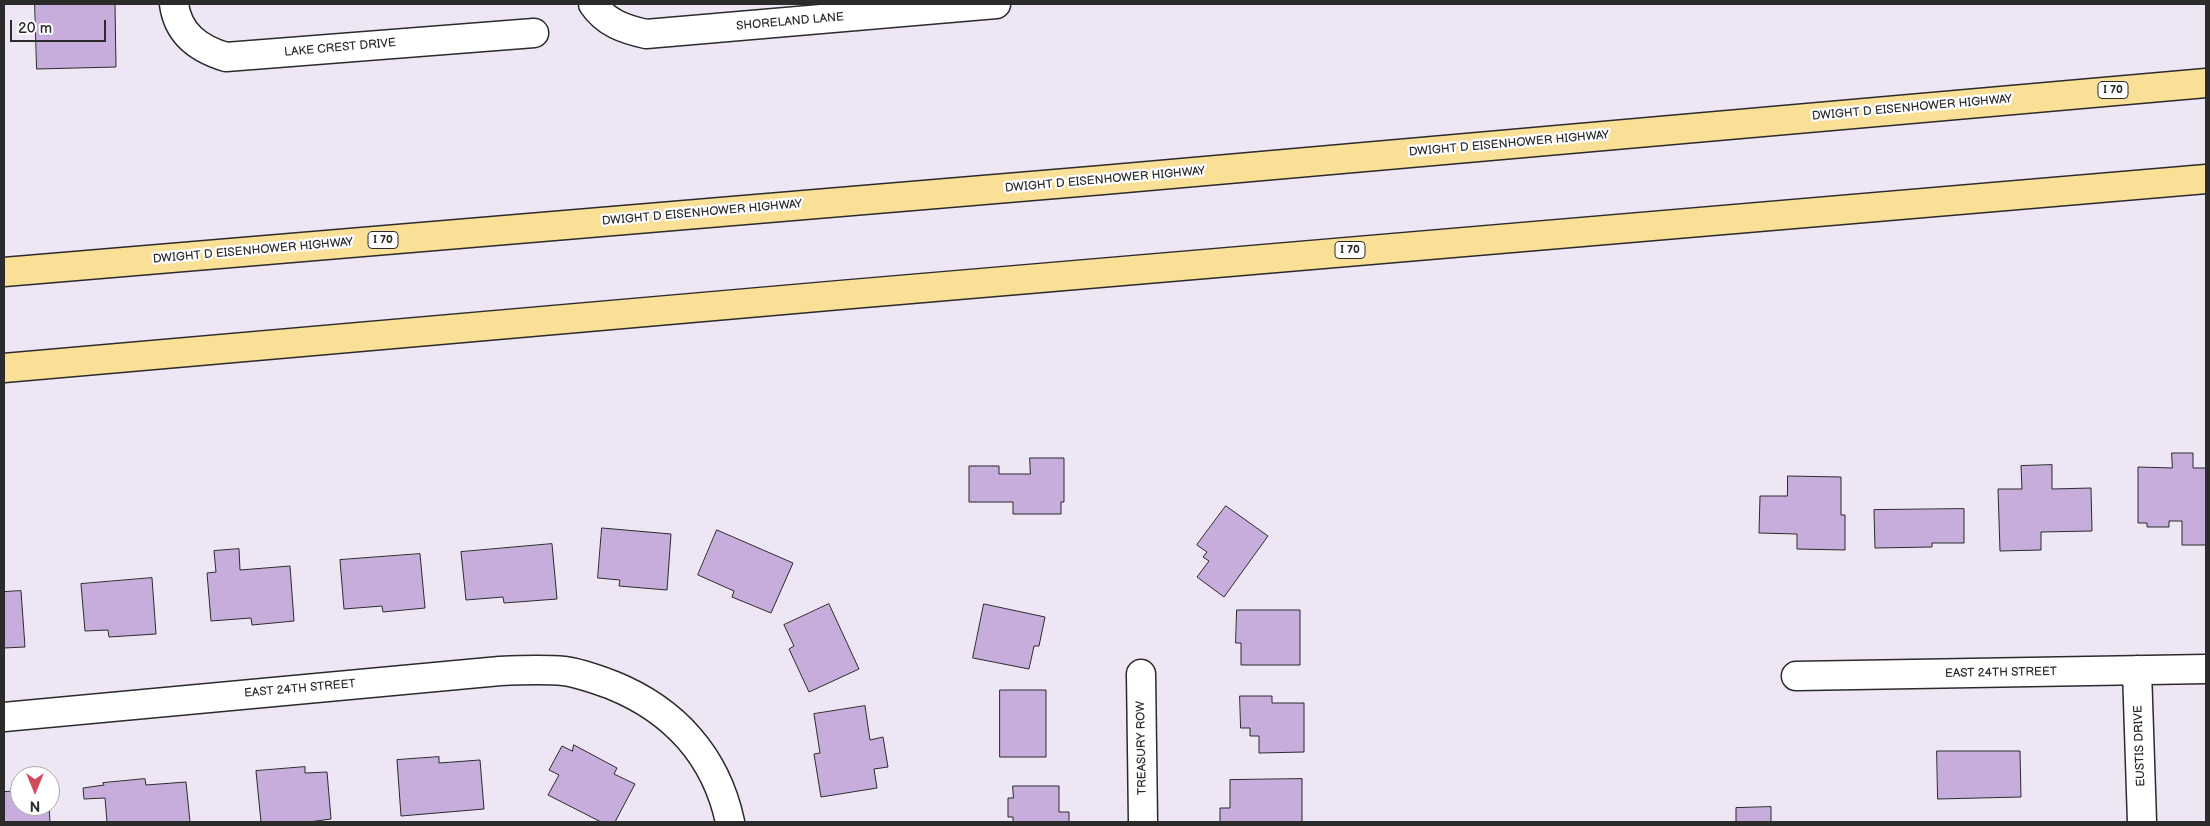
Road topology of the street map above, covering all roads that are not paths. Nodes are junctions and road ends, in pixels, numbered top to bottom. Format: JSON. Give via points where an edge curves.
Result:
{"nodes":[{"id":1,"x":174,"y":4,"type":"edge"},
{"id":2,"x":593,"y":4,"type":"edge"},
{"id":3,"x":996,"y":4,"type":"edge"},
{"id":4,"x":534,"y":33,"type":"dead end"},
{"id":5,"x":2206,"y":82,"type":"edge"},
{"id":6,"x":2206,"y":179,"type":"edge"},
{"id":7,"x":4,"y":272,"type":"edge"},
{"id":8,"x":4,"y":368,"type":"edge"},
{"id":9,"x":2206,"y":669,"type":"edge"},
{"id":10,"x":2137,"y":670,"type":"junction"},
{"id":11,"x":1141,"y":674,"type":"dead end"},
{"id":12,"x":1796,"y":676,"type":"dead end"},
{"id":13,"x":4,"y":717,"type":"edge"},
{"id":14,"x":730,"y":822,"type":"edge"},
{"id":15,"x":1143,"y":822,"type":"edge"},
{"id":16,"x":2142,"y":822,"type":"edge"}],
"edges":[{"from":1,"to":4,"type":"street","name":"LAKE CREST DRIVE","via":[[181,27],[193,42],[226,57]]},
{"from":2,"to":3,"type":"street","name":"SHORELAND LANE","via":[[607,19],[625,29],[646,34]]},
{"from":5,"to":7,"type":"highway","name":"DWIGHT D EISENHOWER HIGHWAY","number":"I 70","via":[[1103,180]]},
{"from":6,"to":8,"type":"highway","number":"I 70","via":[[1113,270]]},
{"from":9,"to":10,"type":"street","name":"EAST 24TH STREET"},
{"from":10,"to":12,"type":"street","name":"EAST 24TH STREET"},
{"from":10,"to":16,"type":"street","name":"EUSTIS DRIVE"},
{"from":11,"to":15,"type":"street","name":"TREASURY ROW"},
{"from":13,"to":14,"type":"street","name":"EAST 24TH STREET","via":[[500,671],[535,669],[566,672],[596,679],[651,704],[687,734],[713,772]]}]}
